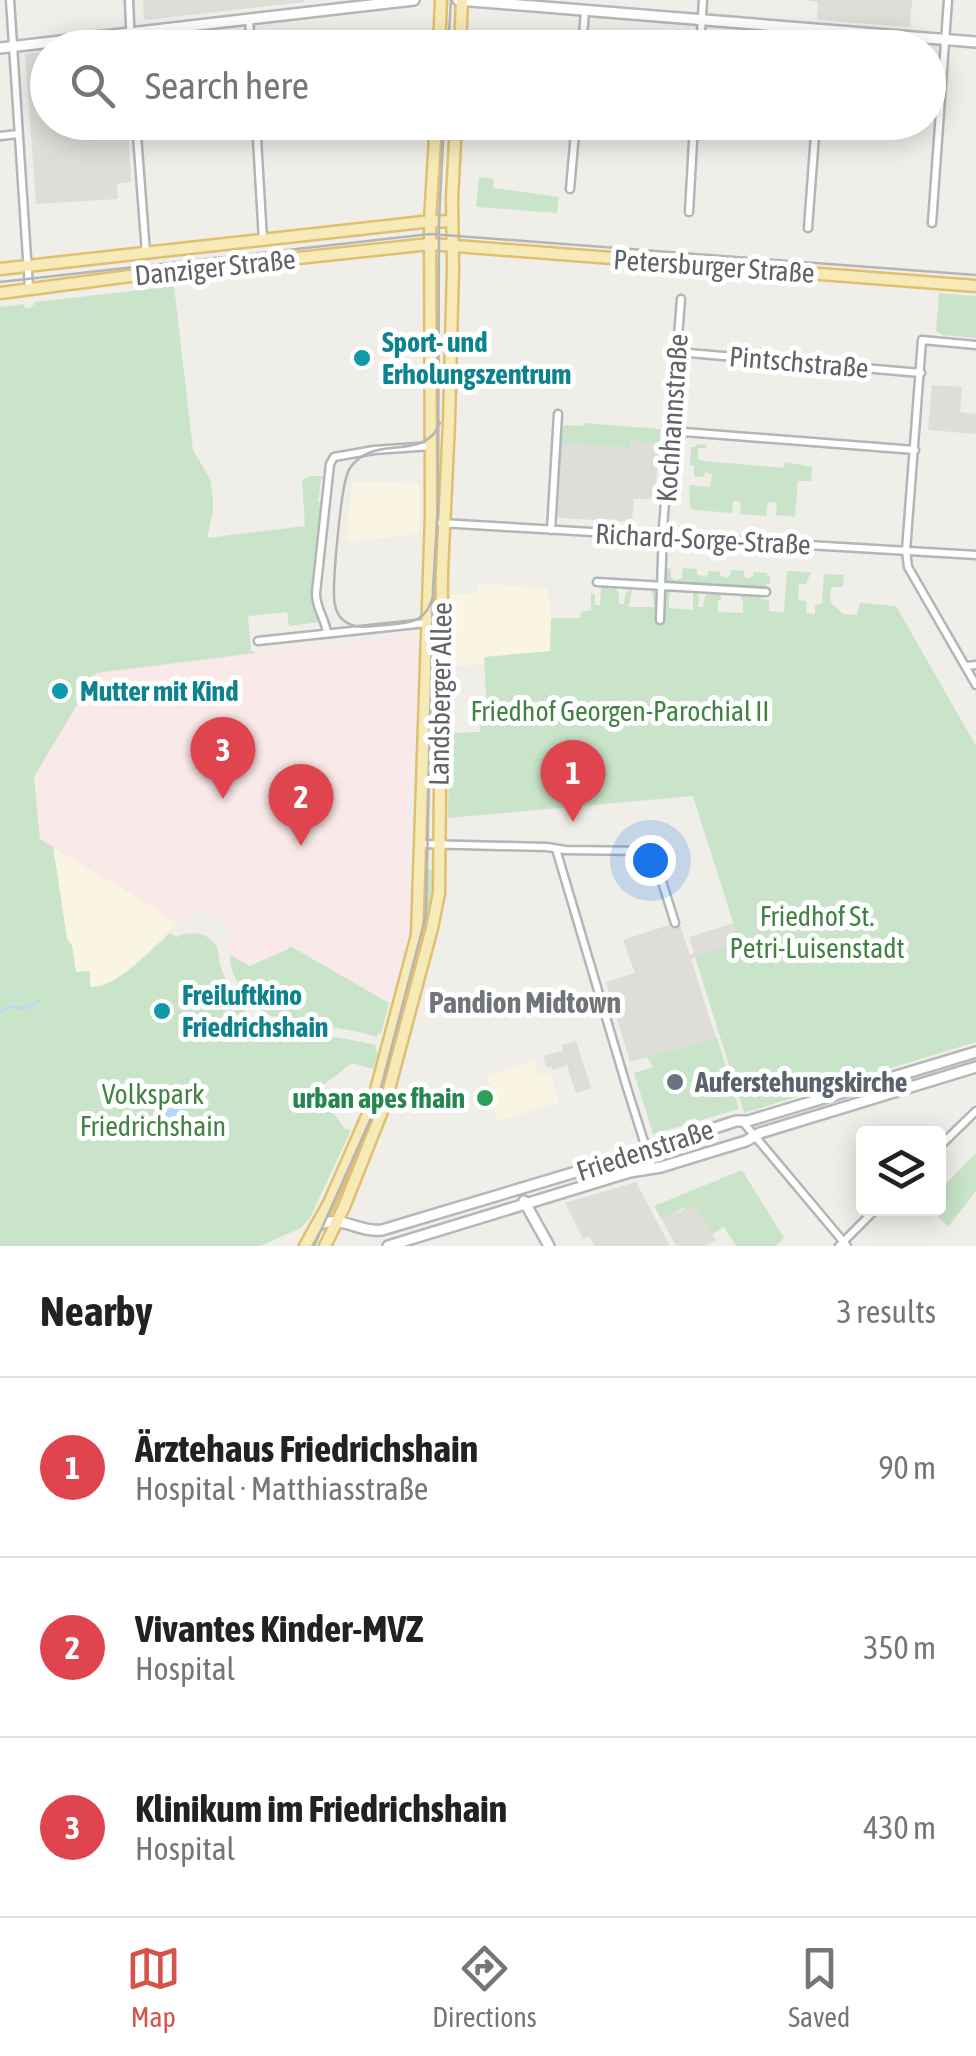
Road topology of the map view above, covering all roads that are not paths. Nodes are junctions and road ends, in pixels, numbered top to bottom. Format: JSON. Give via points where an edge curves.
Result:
{"nodes":[{"id":1,"x":10,"y":0,"type":"edge"},
{"id":2,"x":129,"y":0,"type":"edge"},
{"id":3,"x":414,"y":0,"type":"edge"},
{"id":4,"x":441,"y":0,"type":"edge"},
{"id":5,"x":460,"y":0,"type":"edge"},
{"id":6,"x":703,"y":0,"type":"edge"},
{"id":7,"x":948,"y":0,"type":"edge"},
{"id":8,"x":584,"y":12,"type":"junction"},
{"id":9,"x":249,"y":19,"type":"junction"},
{"id":10,"x":702,"y":20,"type":"junction"},
{"id":11,"x":130,"y":30,"type":"edge"},
{"id":12,"x":148,"y":30,"type":"edge"},
{"id":13,"x":250,"y":30,"type":"edge"},
{"id":14,"x":440,"y":30,"type":"edge"},
{"id":15,"x":460,"y":30,"type":"edge"},
{"id":16,"x":583,"y":30,"type":"edge"},
{"id":17,"x":701,"y":30,"type":"edge"},
{"id":18,"x":824,"y":30,"type":"edge"},
{"id":19,"x":946,"y":40,"type":"joint"},
{"id":20,"x":976,"y":42,"type":"edge"},
{"id":21,"x":30,"y":44,"type":"edge"},
{"id":22,"x":14,"y":46,"type":"junction"},
{"id":23,"x":0,"y":48,"type":"edge"},
{"id":24,"x":18,"y":134,"type":"junction"},
{"id":25,"x":0,"y":136,"type":"edge"},
{"id":26,"x":137,"y":140,"type":"edge"},
{"id":27,"x":257,"y":140,"type":"edge"},
{"id":28,"x":435,"y":140,"type":"edge"},
{"id":29,"x":455,"y":140,"type":"edge"},
{"id":30,"x":574,"y":140,"type":"edge"},
{"id":31,"x":693,"y":140,"type":"edge"},
{"id":32,"x":815,"y":140,"type":"edge"},
{"id":33,"x":938,"y":140,"type":"edge"},
{"id":34,"x":570,"y":189,"type":"dead end"},
{"id":35,"x":689,"y":212,"type":"dead end"},
{"id":36,"x":452,"y":220,"type":"junction"},
{"id":37,"x":430,"y":221,"type":"junction"},
{"id":38,"x":932,"y":222,"type":"dead end"},
{"id":39,"x":808,"y":228,"type":"dead end"},
{"id":40,"x":264,"y":240,"type":"junction"},
{"id":41,"x":430,"y":244,"type":"junction"},
{"id":42,"x":453,"y":245,"type":"junction"},
{"id":43,"x":146,"y":253,"type":"junction"},
{"id":44,"x":28,"y":266,"type":"junction"},
{"id":45,"x":0,"y":269,"type":"edge"},
{"id":46,"x":976,"y":286,"type":"edge"},
{"id":47,"x":29,"y":290,"type":"junction"},
{"id":48,"x":0,"y":293,"type":"edge"},
{"id":49,"x":681,"y":299,"type":"dead end"},
{"id":50,"x":976,"y":345,"type":"edge"},
{"id":51,"x":677,"y":352,"type":"junction"},
{"id":52,"x":921,"y":373,"type":"junction"},
{"id":53,"x":558,"y":414,"type":"dead end"},
{"id":54,"x":671,"y":431,"type":"junction"},
{"id":55,"x":428,"y":446,"type":"junction"},
{"id":56,"x":915,"y":450,"type":"junction"},
{"id":57,"x":430,"y":522,"type":"junction"},
{"id":58,"x":444,"y":523,"type":"junction"},
{"id":59,"x":551,"y":530,"type":"junction"},
{"id":60,"x":664,"y":537,"type":"junction"},
{"id":61,"x":906,"y":551,"type":"junction"},
{"id":62,"x":976,"y":554,"type":"edge"},
{"id":63,"x":597,"y":582,"type":"dead end"},
{"id":64,"x":662,"y":586,"type":"junction"},
{"id":65,"x":766,"y":592,"type":"dead end"},
{"id":66,"x":660,"y":620,"type":"dead end"},
{"id":67,"x":428,"y":623,"type":"junction"},
{"id":68,"x":327,"y":632,"type":"junction"},
{"id":69,"x":258,"y":641,"type":"dead end"},
{"id":70,"x":976,"y":665,"type":"edge"},
{"id":71,"x":966,"y":666,"type":"junction"},
{"id":72,"x":976,"y":685,"type":"edge"},
{"id":73,"x":419,"y":844,"type":"junction"},
{"id":74,"x":439,"y":844,"type":"junction"},
{"id":75,"x":556,"y":849,"type":"junction"},
{"id":76,"x":675,"y":923,"type":"dead end"},
{"id":77,"x":976,"y":1052,"type":"edge"},
{"id":78,"x":976,"y":1067,"type":"edge"},
{"id":79,"x":976,"y":1111,"type":"edge"},
{"id":80,"x":743,"y":1122,"type":"junction"},
{"id":81,"x":754,"y":1136,"type":"junction"},
{"id":82,"x":946,"y":1140,"type":"edge"},
{"id":83,"x":646,"y":1149,"type":"junction"},
{"id":84,"x":652,"y":1166,"type":"junction"},
{"id":85,"x":518,"y":1190,"type":"junction"},
{"id":86,"x":526,"y":1204,"type":"junction"},
{"id":87,"x":870,"y":1216,"type":"edge"},
{"id":88,"x":338,"y":1222,"type":"junction"},
{"id":89,"x":310,"y":1236,"type":"edge"},
{"id":90,"x":843,"y":1245,"type":"edge"},
{"id":91,"x":325,"y":1246,"type":"edge"},
{"id":92,"x":388,"y":1246,"type":"edge"},
{"id":93,"x":549,"y":1246,"type":"edge"}],
"edges":[{"from":1,"to":22,"type":"street"},
{"from":2,"to":11,"type":"street"},
{"from":3,"to":9,"type":"street"},
{"from":4,"to":14,"type":"main road"},
{"from":5,"to":8,"type":"street"},
{"from":5,"to":15,"type":"main road"},
{"from":6,"to":10,"type":"street"},
{"from":7,"to":19,"type":"street"},
{"from":8,"to":10,"type":"street"},
{"from":8,"to":16,"type":"street"},
{"from":9,"to":12,"type":"street"},
{"from":9,"to":13,"type":"street"},
{"from":10,"to":17,"type":"street"},
{"from":10,"to":18,"type":"street"},
{"from":19,"to":20,"type":"street"},
{"from":21,"to":22,"type":"street"},
{"from":22,"to":23,"type":"street"},
{"from":22,"to":24,"type":"street"},
{"from":24,"to":25,"type":"street"},
{"from":24,"to":44,"type":"street"},
{"from":26,"to":43,"type":"street"},
{"from":27,"to":40,"type":"street"},
{"from":28,"to":37,"type":"main road","name":"Landsberger Allee"},
{"from":29,"to":36,"type":"main road","name":"Landsberger Allee"},
{"from":30,"to":34,"type":"street"},
{"from":31,"to":35,"type":"street"},
{"from":32,"to":39,"type":"street"},
{"from":33,"to":38,"type":"street"},
{"from":36,"to":37,"type":"main road","name":"Danziger Straße"},
{"from":36,"to":42,"type":"main road","name":"Landsberger Allee"},
{"from":37,"to":40,"type":"main road","name":"Danziger Straße"},
{"from":37,"to":41,"type":"main road","name":"Landsberger Allee"},
{"from":40,"to":43,"type":"main road","name":"Danziger Straße"},
{"from":41,"to":42,"type":"main road","name":"Danziger Straße"},
{"from":41,"to":47,"type":"main road","name":"Danziger Straße"},
{"from":41,"to":55,"type":"main road","name":"Landsberger Allee"},
{"from":42,"to":46,"type":"main road","name":"Petersburger Straße"},
{"from":42,"to":58,"type":"main road","name":"Landsberger Allee"},
{"from":43,"to":44,"type":"main road","name":"Danziger Straße"},
{"from":44,"to":45,"type":"main road","name":"Danziger Straße"},
{"from":44,"to":47,"type":"street"},
{"from":47,"to":48,"type":"main road","name":"Danziger Straße"},
{"from":49,"to":51,"type":"street","name":"Kochhannstraße"},
{"from":50,"to":52,"type":"street","via":[[922,340]]},
{"from":51,"to":52,"type":"street","name":"Pintschstraße"},
{"from":51,"to":54,"type":"street","name":"Kochhannstraße"},
{"from":52,"to":56,"type":"street"},
{"from":53,"to":59,"type":"street"},
{"from":54,"to":56,"type":"street"},
{"from":54,"to":60,"type":"street","name":"Kochhannstraße"},
{"from":55,"to":57,"type":"main road","name":"Landsberger Allee"},
{"from":55,"to":68,"type":"street","via":[[334,457],[330,464],[316,592]]},
{"from":56,"to":61,"type":"street"},
{"from":57,"to":58,"type":"street","name":"Richard-Sorge-Straße"},
{"from":57,"to":67,"type":"main road","name":"Landsberger Allee"},
{"from":58,"to":59,"type":"street","name":"Richard-Sorge-Straße"},
{"from":58,"to":74,"type":"main road","name":"Landsberger Allee"},
{"from":59,"to":60,"type":"street","name":"Richard-Sorge-Straße"},
{"from":60,"to":61,"type":"street","name":"Richard-Sorge-Straße"},
{"from":60,"to":64,"type":"street","name":"Kochhannstraße"},
{"from":61,"to":62,"type":"street","name":"Richard-Sorge-Straße"},
{"from":61,"to":71,"type":"street","via":[[908,567]]},
{"from":63,"to":64,"type":"street"},
{"from":64,"to":65,"type":"street"},
{"from":64,"to":66,"type":"street","name":"Kochhannstraße"},
{"from":67,"to":68,"type":"street"},
{"from":67,"to":73,"type":"main road","name":"Landsberger Allee"},
{"from":68,"to":69,"type":"street"},
{"from":70,"to":71,"type":"street"},
{"from":71,"to":72,"type":"street"},
{"from":73,"to":74,"type":"street"},
{"from":73,"to":89,"type":"main road","name":"Landsberger Allee","via":[[417,935],[377,1088]]},
{"from":74,"to":75,"type":"street"},
{"from":74,"to":88,"type":"main road","name":"Landsberger Allee","via":[[434,916],[392,1078]]},
{"from":75,"to":76,"type":"street","via":[[652,852]]},
{"from":75,"to":83,"type":"street"},
{"from":77,"to":80,"type":"street","name":"Friedenstraße"},
{"from":78,"to":81,"type":"street","name":"Friedenstraße"},
{"from":79,"to":82,"type":"street"},
{"from":80,"to":81,"type":"street"},
{"from":80,"to":83,"type":"street","name":"Friedenstraße"},
{"from":81,"to":84,"type":"street","name":"Friedenstraße"},
{"from":81,"to":90,"type":"street"},
{"from":83,"to":84,"type":"street"},
{"from":83,"to":85,"type":"street","name":"Friedenstraße"},
{"from":84,"to":86,"type":"street","name":"Friedenstraße"},
{"from":85,"to":86,"type":"street"},
{"from":85,"to":88,"type":"street","name":"Friedenstraße","via":[[382,1230]]},
{"from":86,"to":92,"type":"street","name":"Friedenstraße"},
{"from":86,"to":93,"type":"street"},
{"from":87,"to":90,"type":"street"},
{"from":88,"to":89,"type":"street","name":"Friedenstraße","via":[[330,1220]]},
{"from":88,"to":91,"type":"main road","name":"Landsberger Allee"}]}
